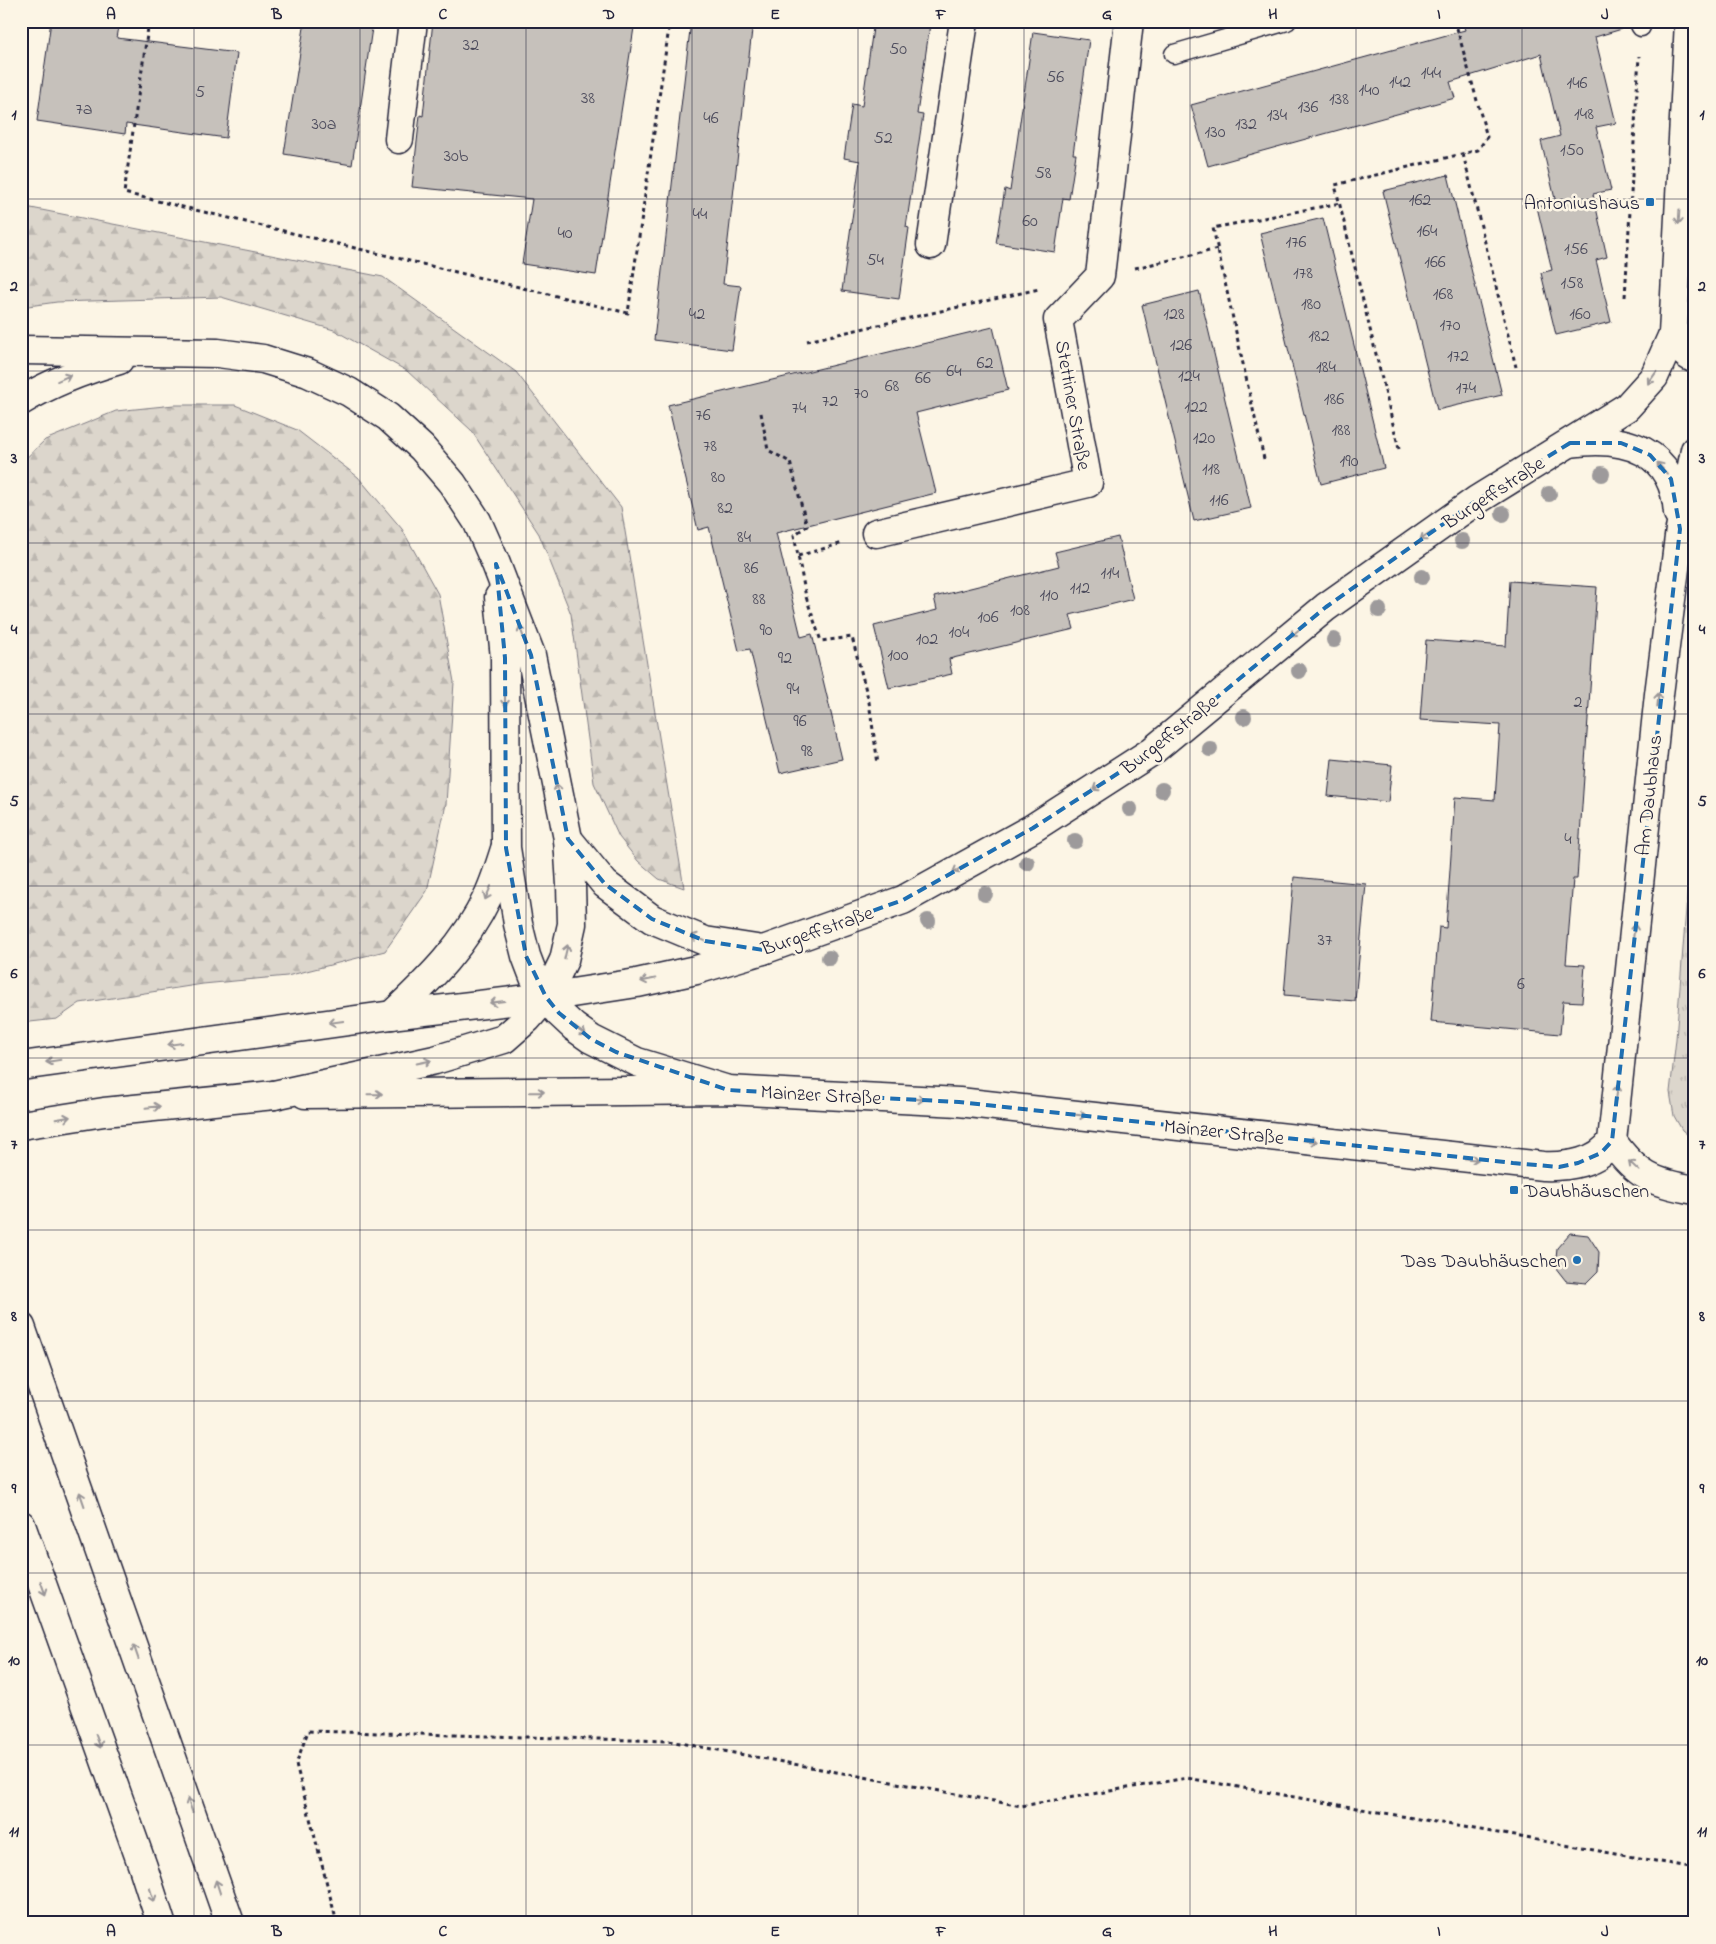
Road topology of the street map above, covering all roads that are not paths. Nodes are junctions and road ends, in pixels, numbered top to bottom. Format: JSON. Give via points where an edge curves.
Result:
{"nodes":[{"id":1,"x":414,"y":21,"type":"edge"},
{"id":2,"x":964,"y":21,"type":"edge"},
{"id":3,"x":1129,"y":21,"type":"edge"},
{"id":4,"x":1287,"y":21,"type":"edge"},
{"id":5,"x":1689,"y":21,"type":"edge"},
{"id":6,"x":1174,"y":54,"type":"dead end"},
{"id":7,"x":399,"y":139,"type":"dead end"},
{"id":8,"x":931,"y":245,"type":"dead end"},
{"id":9,"x":1673,"y":334,"type":"junction"},
{"id":10,"x":21,"y":350,"type":"edge"},
{"id":11,"x":172,"y":352,"type":"junction"},
{"id":12,"x":1695,"y":358,"type":"edge"},
{"id":13,"x":21,"y":401,"type":"edge"},
{"id":14,"x":1570,"y":443,"type":"junction"},
{"id":15,"x":1695,"y":450,"type":"edge"},
{"id":16,"x":1680,"y":529,"type":"junction"},
{"id":17,"x":876,"y":533,"type":"road end"},
{"id":18,"x":496,"y":564,"type":"junction"},
{"id":19,"x":568,"y":839,"type":"junction"},
{"id":20,"x":506,"y":848,"type":"junction"},
{"id":21,"x":763,"y":950,"type":"junction"},
{"id":22,"x":546,"y":997,"type":"junction"},
{"id":23,"x":392,"y":1015,"type":"junction"},
{"id":24,"x":21,"y":1066,"type":"edge"},
{"id":25,"x":728,"y":1090,"type":"junction"},
{"id":26,"x":274,"y":1095,"type":"junction"},
{"id":27,"x":21,"y":1125,"type":"edge"},
{"id":28,"x":1612,"y":1141,"type":"junction"},
{"id":29,"x":1695,"y":1190,"type":"edge"},
{"id":30,"x":21,"y":1327,"type":"edge"},
{"id":31,"x":21,"y":1525,"type":"edge"},
{"id":32,"x":161,"y":1923,"type":"edge"},
{"id":33,"x":230,"y":1923,"type":"edge"}],
"edges":[{"from":1,"to":7,"type":"main road"},
{"from":2,"to":8,"type":"main road"},
{"from":3,"to":17,"type":"main road","name":"Stettiner Straße","via":[[1100,276],[1058,320],[1088,483]]},
{"from":4,"to":6,"type":"lane"},
{"from":5,"to":9,"type":"main road","one_way":true},
{"from":9,"to":12,"type":"main road","via":[[1679,348]]},
{"from":9,"to":14,"type":"main road","name":"Burgeffstraße","one_way":true,"via":[[1654,377],[1627,408]]},
{"from":10,"to":11,"type":"main road"},
{"from":13,"to":11,"type":"main road","one_way":true,"via":[[82,370],[126,358]]},
{"from":11,"to":18,"type":"main road","via":[[218,353],[263,359],[308,372],[349,392],[388,417],[422,448],[452,483],[477,522]]},
{"from":16,"to":14,"type":"main road","one_way":true,"via":[[1677,497],[1671,479],[1650,455],[1621,443]]},
{"from":14,"to":21,"type":"main road","name":"Burgeffstraße","one_way":true,"via":[[1477,500],[1326,607],[1151,752],[1033,828],[903,900]]},
{"from":15,"to":16,"type":"main road","name":"Am Daubhaus"},
{"from":28,"to":16,"type":"main road","name":"Am Daubhaus","one_way":true,"via":[[1658,694]]},
{"from":19,"to":18,"type":"main road","one_way":true,"via":[[531,655]]},
{"from":18,"to":20,"type":"main road","one_way":true,"via":[[505,658]]},
{"from":21,"to":19,"type":"main road","one_way":true,"via":[[706,941],[652,919],[605,884]]},
{"from":22,"to":19,"type":"main road","one_way":true,"via":[[564,960],[572,924]]},
{"from":20,"to":22,"type":"main road","via":[[526,956]]},
{"from":20,"to":23,"type":"main road","one_way":true,"via":[[488,896],[462,941],[431,979]]},
{"from":21,"to":22,"type":"main road","name":"Burgeffstraße","one_way":true,"via":[[637,983]]},
{"from":22,"to":23,"type":"main road","name":"Burgeffstraße","one_way":true},
{"from":22,"to":25,"type":"main road","one_way":true,"via":[[574,1027],[616,1052],[637,1062]]},
{"from":26,"to":22,"type":"main road","one_way":true,"via":[[434,1060],[504,1039]]},
{"from":23,"to":24,"type":"main road","name":"Burgeffstraße","one_way":true},
{"from":26,"to":25,"type":"main road","one_way":true},
{"from":25,"to":28,"type":"main road","name":"Mainzer Straße","one_way":true,"via":[[959,1102],[1559,1167],[1594,1158]]},
{"from":27,"to":26,"type":"main road","one_way":true,"via":[[104,1112]]},
{"from":29,"to":28,"type":"main road","one_way":true,"via":[[1653,1180],[1639,1171]]},
{"from":33,"to":30,"type":"main road","one_way":true},
{"from":31,"to":32,"type":"main road","one_way":true}]}
